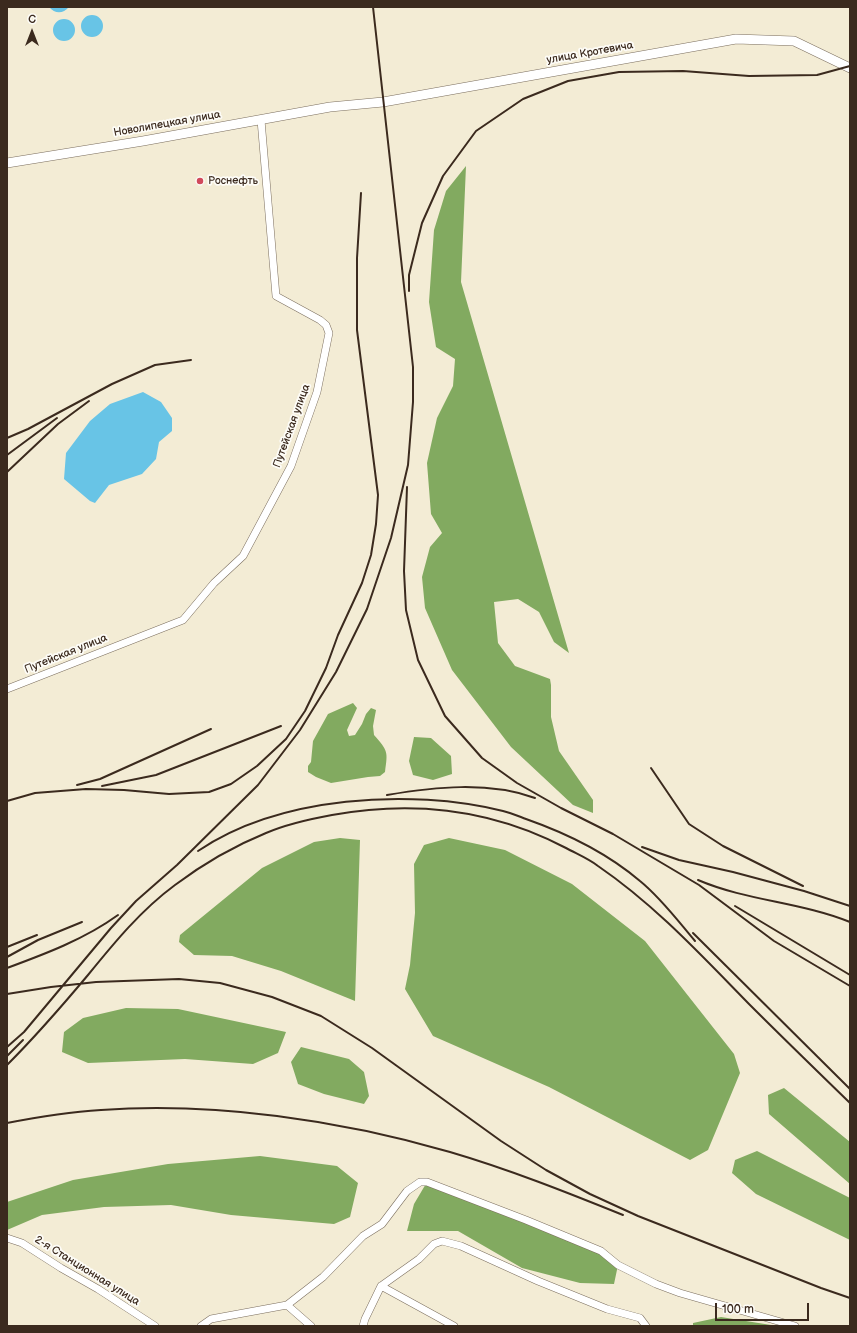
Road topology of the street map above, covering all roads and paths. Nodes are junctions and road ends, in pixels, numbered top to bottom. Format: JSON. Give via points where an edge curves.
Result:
{"nodes":[{"id":1,"x":850,"y":68,"type":"edge"},
{"id":2,"x":330,"y":107,"type":"joint"},
{"id":3,"x":261,"y":120,"type":"junction"},
{"id":4,"x":7,"y":163,"type":"edge"},
{"id":5,"x":7,"y":689,"type":"edge"},
{"id":6,"x":7,"y":1238,"type":"edge"},
{"id":7,"x":381,"y":1286,"type":"junction"},
{"id":8,"x":287,"y":1305,"type":"junction"},
{"id":9,"x":155,"y":1326,"type":"edge"},
{"id":10,"x":201,"y":1326,"type":"edge"},
{"id":11,"x":311,"y":1326,"type":"edge"},
{"id":12,"x":364,"y":1326,"type":"edge"},
{"id":13,"x":454,"y":1326,"type":"edge"},
{"id":14,"x":646,"y":1326,"type":"edge"},
{"id":15,"x":795,"y":1326,"type":"edge"}],
"edges":[{"from":1,"to":2,"type":"street","name":"улица Кротевича","via":[[794,41],[736,39],[383,102]]},
{"from":2,"to":3,"type":"street","name":"Новолипецкая улица"},
{"from":3,"to":4,"type":"street","name":"Новолипецкая улица"},
{"from":3,"to":5,"type":"street","name":"Путейская улица","via":[[276,296],[320,320],[326,325],[328,332],[317,392],[291,466],[243,556],[214,583],[182,620]]},
{"from":6,"to":9,"type":"street","name":"2-я Станционная улица","via":[[22,1243]]},
{"from":7,"to":12,"type":"street"},
{"from":7,"to":13,"type":"street"},
{"from":7,"to":14,"type":"street","via":[[419,1259],[434,1244],[442,1241],[461,1246],[607,1309],[640,1318]]},
{"from":8,"to":10,"type":"street","via":[[210,1319]]},
{"from":8,"to":11,"type":"street"},
{"from":8,"to":15,"type":"street","via":[[323,1277],[363,1236],[382,1224],[407,1191],[420,1182],[427,1182],[601,1251],[618,1265],[674,1290]]}]}
